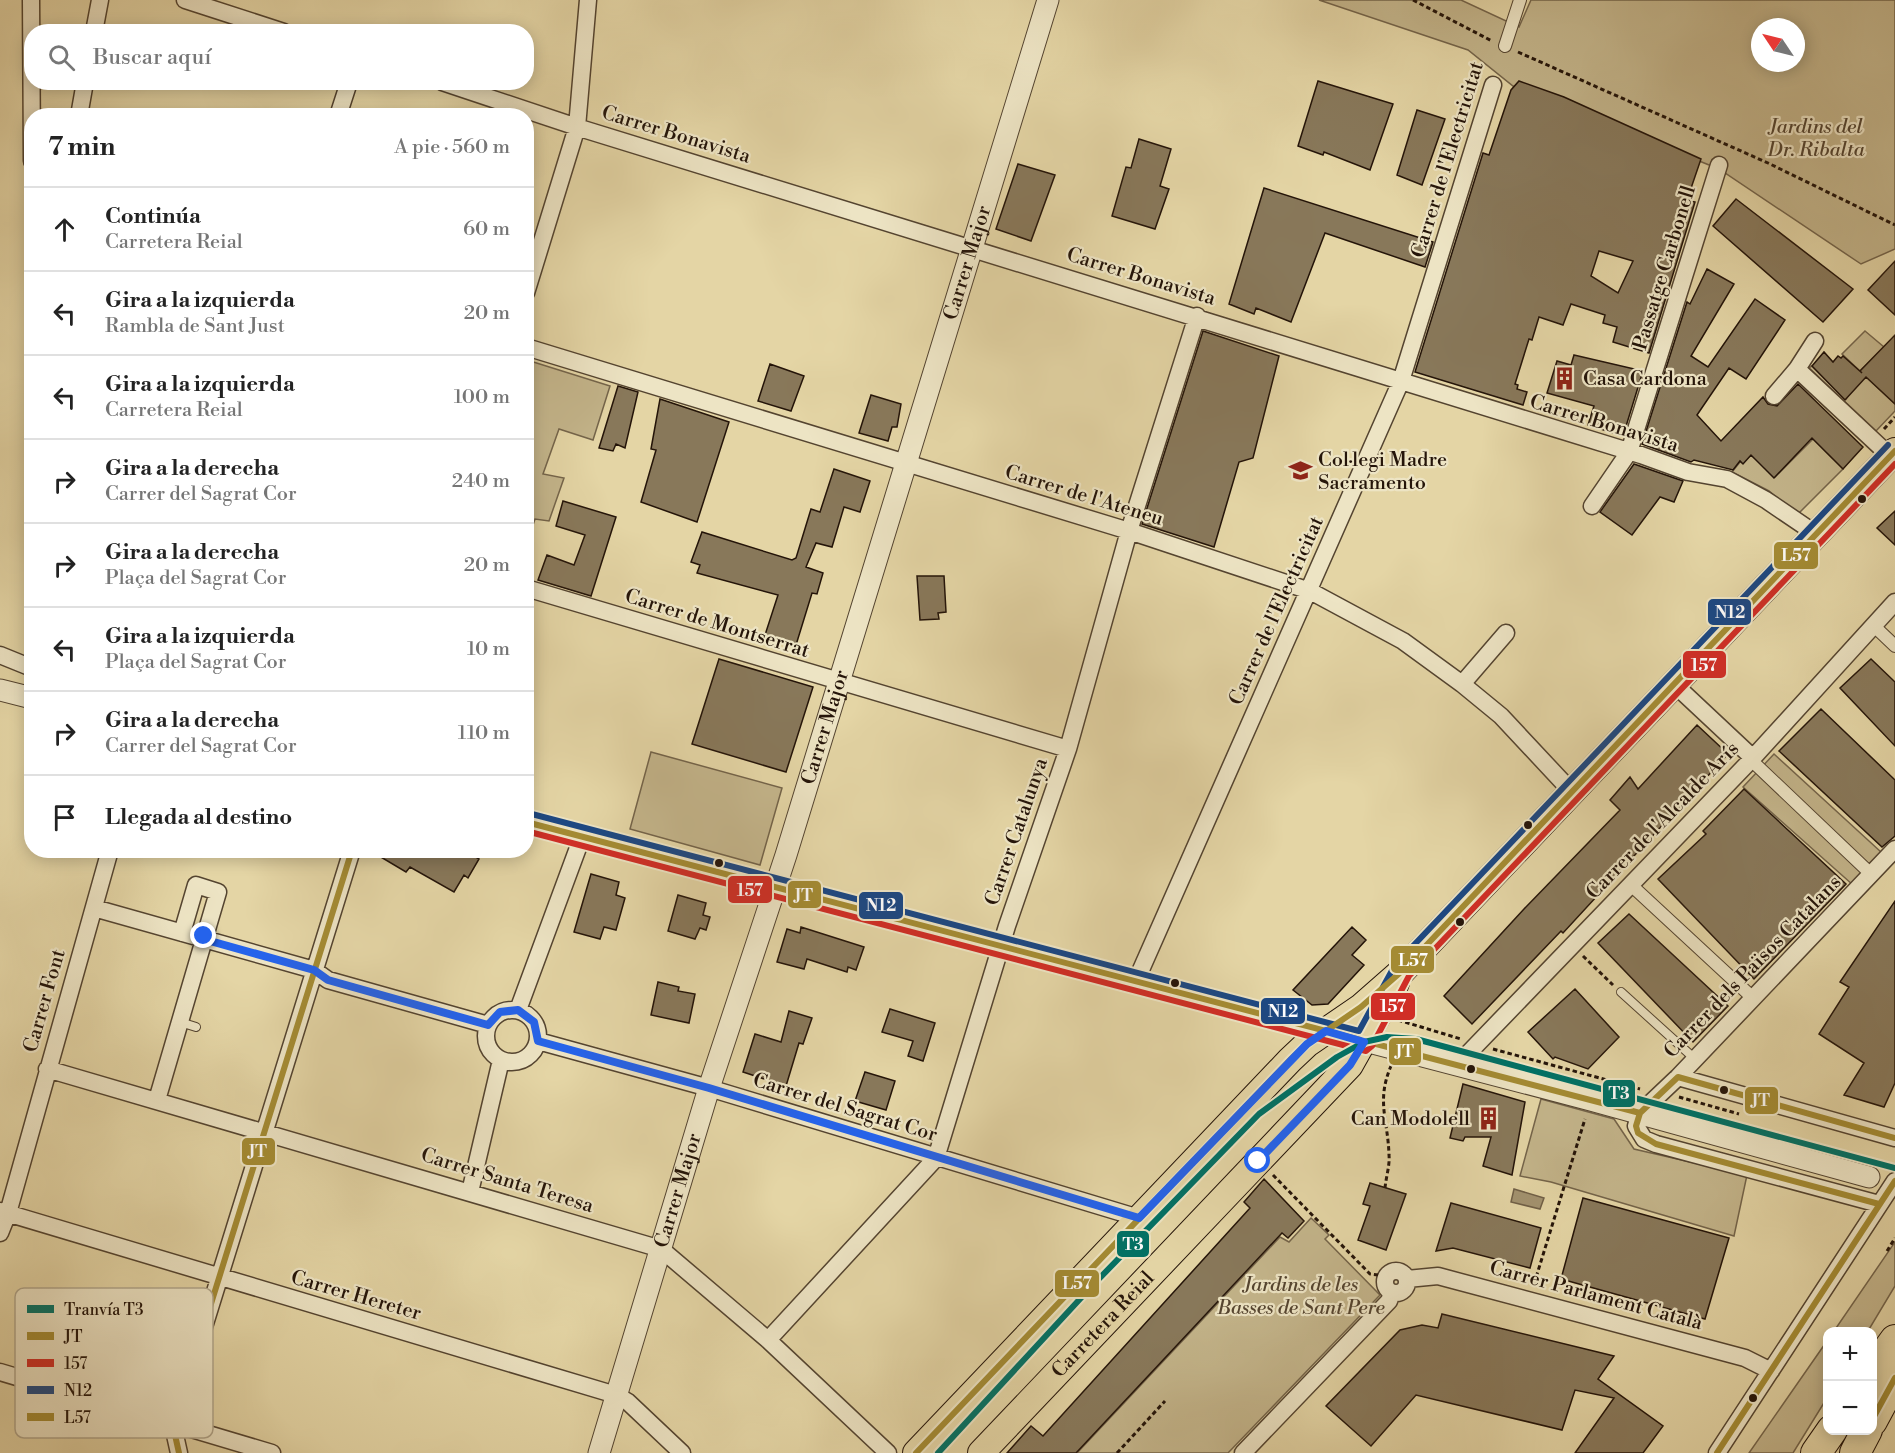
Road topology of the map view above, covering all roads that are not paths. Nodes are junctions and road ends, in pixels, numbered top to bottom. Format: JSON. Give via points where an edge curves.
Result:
{"nodes":[{"id":1,"x":32,"y":0,"type":"edge"},
{"id":2,"x":100,"y":0,"type":"edge"},
{"id":3,"x":185,"y":0,"type":"edge"},
{"id":4,"x":588,"y":0,"type":"edge"},
{"id":5,"x":1048,"y":0,"type":"edge"},
{"id":6,"x":1520,"y":0,"type":"edge"},
{"id":7,"x":32,"y":24,"type":"edge"},
{"id":8,"x":96,"y":24,"type":"edge"},
{"id":9,"x":259,"y":24,"type":"edge"},
{"id":10,"x":1505,"y":46,"type":"road end"},
{"id":11,"x":1493,"y":85,"type":"dead end"},
{"id":12,"x":32,"y":90,"type":"edge"},
{"id":13,"x":84,"y":90,"type":"edge"},
{"id":14,"x":346,"y":90,"type":"edge"},
{"id":15,"x":465,"y":90,"type":"edge"},
{"id":16,"x":32,"y":108,"type":"edge"},
{"id":17,"x":80,"y":108,"type":"edge"},
{"id":18,"x":341,"y":108,"type":"edge"},
{"id":19,"x":520,"y":108,"type":"edge"},
{"id":20,"x":534,"y":113,"type":"edge"},
{"id":21,"x":577,"y":127,"type":"junction"},
{"id":22,"x":1719,"y":165,"type":"dead end"},
{"id":23,"x":972,"y":248,"type":"junction"},
{"id":24,"x":534,"y":267,"type":"edge"},
{"id":25,"x":1197,"y":316,"type":"junction"},
{"id":26,"x":1815,"y":341,"type":"dead end"},
{"id":27,"x":534,"y":349,"type":"edge"},
{"id":28,"x":1797,"y":369,"type":"junction"},
{"id":29,"x":1401,"y":381,"type":"junction"},
{"id":30,"x":1774,"y":396,"type":"dead end"},
{"id":31,"x":1629,"y":452,"type":"junction"},
{"id":32,"x":1893,"y":453,"type":"edge"},
{"id":33,"x":905,"y":463,"type":"junction"},
{"id":34,"x":1592,"y":506,"type":"dead end"},
{"id":35,"x":1129,"y":531,"type":"junction"},
{"id":36,"x":1816,"y":534,"type":"junction"},
{"id":37,"x":534,"y":590,"type":"edge"},
{"id":38,"x":1310,"y":591,"type":"junction"},
{"id":39,"x":1895,"y":602,"type":"edge"},
{"id":40,"x":1874,"y":626,"type":"junction"},
{"id":41,"x":1506,"y":633,"type":"dead end"},
{"id":42,"x":1895,"y":646,"type":"edge"},
{"id":43,"x":0,"y":655,"type":"edge"},
{"id":44,"x":24,"y":665,"type":"edge"},
{"id":45,"x":838,"y":682,"type":"junction"},
{"id":46,"x":1462,"y":684,"type":"junction"},
{"id":47,"x":1674,"y":684,"type":"junction"},
{"id":48,"x":0,"y":690,"type":"edge"},
{"id":49,"x":24,"y":696,"type":"edge"},
{"id":50,"x":1068,"y":749,"type":"junction"},
{"id":51,"x":1752,"y":759,"type":"junction"},
{"id":52,"x":1572,"y":792,"type":"junction"},
{"id":53,"x":534,"y":824,"type":"edge"},
{"id":54,"x":582,"y":837,"type":"junction"},
{"id":55,"x":1895,"y":849,"type":"edge"},
{"id":56,"x":108,"y":858,"type":"edge"},
{"id":57,"x":349,"y":858,"type":"edge"},
{"id":58,"x":1871,"y":874,"type":"junction"},
{"id":59,"x":1631,"y":885,"type":"junction"},
{"id":60,"x":774,"y":887,"type":"junction"},
{"id":61,"x":94,"y":908,"type":"junction"},
{"id":62,"x":183,"y":933,"type":"junction"},
{"id":63,"x":203,"y":939,"type":"junction"},
{"id":64,"x":1001,"y":946,"type":"junction"},
{"id":65,"x":314,"y":970,"type":"junction"},
{"id":66,"x":1402,"y":971,"type":"junction"},
{"id":67,"x":1136,"y":981,"type":"junction"},
{"id":68,"x":1621,"y":992,"type":"road end"},
{"id":69,"x":1753,"y":998,"type":"junction"},
{"id":70,"x":518,"y":1010,"type":"junction"},
{"id":71,"x":180,"y":1022,"type":"junction"},
{"id":72,"x":488,"y":1025,"type":"junction"},
{"id":73,"x":196,"y":1027,"type":"dead end"},
{"id":74,"x":1326,"y":1031,"type":"junction"},
{"id":75,"x":538,"y":1041,"type":"junction"},
{"id":76,"x":1364,"y":1042,"type":"junction"},
{"id":77,"x":1695,"y":1059,"type":"junction"},
{"id":78,"x":501,"y":1060,"type":"junction"},
{"id":79,"x":1457,"y":1065,"type":"junction"},
{"id":80,"x":47,"y":1069,"type":"junction"},
{"id":81,"x":1678,"y":1077,"type":"junction"},
{"id":82,"x":709,"y":1088,"type":"junction"},
{"id":83,"x":158,"y":1100,"type":"junction"},
{"id":84,"x":1640,"y":1113,"type":"junction"},
{"id":85,"x":265,"y":1131,"type":"junction"},
{"id":86,"x":1895,"y":1138,"type":"edge"},
{"id":87,"x":936,"y":1158,"type":"junction"},
{"id":88,"x":1869,"y":1177,"type":"dead end"},
{"id":89,"x":1895,"y":1181,"type":"edge"},
{"id":90,"x":470,"y":1192,"type":"junction"},
{"id":91,"x":1880,"y":1204,"type":"junction"},
{"id":92,"x":4,"y":1212,"type":"edge"},
{"id":93,"x":1139,"y":1218,"type":"junction"},
{"id":94,"x":0,"y":1233,"type":"edge"},
{"id":95,"x":661,"y":1249,"type":"junction"},
{"id":96,"x":219,"y":1278,"type":"junction"},
{"id":97,"x":1407,"y":1279,"type":"junction"},
{"id":98,"x":1392,"y":1293,"type":"junction"},
{"id":99,"x":213,"y":1297,"type":"edge"},
{"id":100,"x":768,"y":1340,"type":"junction"},
{"id":101,"x":1895,"y":1340,"type":"edge"},
{"id":102,"x":1877,"y":1365,"type":"edge"},
{"id":103,"x":1772,"y":1371,"type":"junction"},
{"id":104,"x":0,"y":1372,"type":"edge"},
{"id":105,"x":15,"y":1377,"type":"edge"},
{"id":106,"x":1895,"y":1378,"type":"edge"},
{"id":107,"x":616,"y":1395,"type":"junction"},
{"id":108,"x":1877,"y":1412,"type":"edge"},
{"id":109,"x":1829,"y":1435,"type":"edge"},
{"id":110,"x":1865,"y":1435,"type":"edge"},
{"id":111,"x":213,"y":1437,"type":"edge"},
{"id":112,"x":176,"y":1438,"type":"edge"},
{"id":113,"x":179,"y":1453,"type":"edge"},
{"id":114,"x":272,"y":1453,"type":"edge"},
{"id":115,"x":599,"y":1453,"type":"edge"},
{"id":116,"x":682,"y":1453,"type":"edge"},
{"id":117,"x":888,"y":1453,"type":"edge"},
{"id":118,"x":916,"y":1453,"type":"edge"},
{"id":119,"x":981,"y":1453,"type":"edge"},
{"id":120,"x":1243,"y":1453,"type":"edge"},
{"id":121,"x":1717,"y":1453,"type":"edge"},
{"id":122,"x":1816,"y":1453,"type":"edge"},
{"id":123,"x":1855,"y":1453,"type":"edge"}],
"edges":[{"from":1,"to":7,"type":"street"},
{"from":2,"to":8,"type":"street"},
{"from":3,"to":9,"type":"street"},
{"from":4,"to":21,"type":"street"},
{"from":5,"to":23,"type":"street","name":"Carrer Major"},
{"from":6,"to":10,"type":"street"},
{"from":11,"to":29,"type":"street","name":"Carrer de l'Electricitat"},
{"from":12,"to":16,"type":"street"},
{"from":13,"to":17,"type":"street"},
{"from":14,"to":18,"type":"street"},
{"from":15,"to":19,"type":"street","name":"Carrer Bonavista"},
{"from":20,"to":21,"type":"street","name":"Carrer Bonavista"},
{"from":21,"to":23,"type":"street","name":"Carrer Bonavista"},
{"from":21,"to":24,"type":"street"},
{"from":22,"to":31,"type":"street","name":"Passatge Carbonell"},
{"from":23,"to":25,"type":"street","name":"Carrer Bonavista"},
{"from":23,"to":33,"type":"street","name":"Carrer Major"},
{"from":25,"to":29,"type":"street","name":"Carrer Bonavista"},
{"from":25,"to":35,"type":"street","name":"Carrer Catalunya"},
{"from":26,"to":28,"type":"street"},
{"from":27,"to":33,"type":"street","name":"Carrer de l'Ateneu"},
{"from":28,"to":30,"type":"street"},
{"from":28,"to":32,"type":"street"},
{"from":29,"to":31,"type":"street","name":"Carrer Bonavista"},
{"from":29,"to":38,"type":"street","name":"Carrer de l'Electricitat"},
{"from":31,"to":34,"type":"street","name":"Passatge Carbonell"},
{"from":31,"to":36,"type":"street","name":"Carrer Bonavista","via":[[1688,472],[1727,479]]},
{"from":32,"to":36,"type":"main road","name":"Carretera Reial"},
{"from":33,"to":35,"type":"street","name":"Carrer de l'Ateneu"},
{"from":33,"to":45,"type":"street","name":"Carrer Major"},
{"from":35,"to":38,"type":"street","name":"Carrer de l'Ateneu"},
{"from":35,"to":50,"type":"street","name":"Carrer Catalunya"},
{"from":36,"to":47,"type":"main road","name":"Carretera Reial"},
{"from":37,"to":45,"type":"street","name":"Carrer de Montserrat"},
{"from":38,"to":46,"type":"street","name":"Carrer de l'Ateneu","via":[[1403,641]]},
{"from":38,"to":67,"type":"street","name":"Carrer de l'Electricitat"},
{"from":39,"to":40,"type":"street","name":"Carrer de l'Alcalde Arís"},
{"from":40,"to":42,"type":"street"},
{"from":40,"to":51,"type":"street","name":"Carrer de l'Alcalde Arís"},
{"from":41,"to":46,"type":"street"},
{"from":43,"to":44,"type":"street"},
{"from":45,"to":50,"type":"street","name":"Carrer de Montserrat"},
{"from":45,"to":60,"type":"street","name":"Carrer Major"},
{"from":46,"to":52,"type":"street","name":"Carrer de l'Ateneu","via":[[1501,716]]},
{"from":47,"to":51,"type":"street"},
{"from":47,"to":52,"type":"main road","name":"Carretera Reial"},
{"from":48,"to":49,"type":"street"},
{"from":50,"to":64,"type":"street","name":"Carrer Catalunya"},
{"from":51,"to":58,"type":"street"},
{"from":51,"to":59,"type":"street","name":"Carrer de l'Alcalde Arís"},
{"from":52,"to":66,"type":"main road","name":"Carretera Reial"},
{"from":53,"to":54,"type":"street"},
{"from":54,"to":60,"type":"street"},
{"from":54,"to":70,"type":"street"},
{"from":55,"to":58,"type":"street","name":"Carrer dels Països Catalans"},
{"from":56,"to":61,"type":"street","name":"Carrer Font"},
{"from":57,"to":65,"type":"street"},
{"from":58,"to":69,"type":"street","name":"Carrer dels Països Catalans"},
{"from":59,"to":69,"type":"street"},
{"from":59,"to":79,"type":"street","name":"Carrer de l'Alcalde Arís"},
{"from":60,"to":64,"type":"street"},
{"from":60,"to":82,"type":"street","name":"Carrer Major"},
{"from":61,"to":62,"type":"street"},
{"from":61,"to":80,"type":"street","name":"Carrer Font"},
{"from":62,"to":63,"type":"street"},
{"from":62,"to":63,"type":"street","via":[[196,885],[218,892]]},
{"from":63,"to":65,"type":"street"},
{"from":63,"to":71,"type":"street"},
{"from":64,"to":67,"type":"street"},
{"from":64,"to":87,"type":"street","name":"Carrer Catalunya"},
{"from":65,"to":72,"type":"street","via":[[328,980]]},
{"from":65,"to":85,"type":"street"},
{"from":66,"to":74,"type":"main road","name":"Carretera Reial"},
{"from":66,"to":76,"type":"main road","name":"Carretera Reial"},
{"from":67,"to":74,"type":"street"},
{"from":68,"to":77,"type":"lane"},
{"from":69,"to":77,"type":"street","name":"Carrer dels Països Catalans"},
{"from":70,"to":72,"type":"street","via":[[500,1012]]},
{"from":70,"to":75,"type":"street","via":[[534,1022]]},
{"from":71,"to":73,"type":"lane"},
{"from":71,"to":83,"type":"street"},
{"from":72,"to":78,"type":"street","via":[[487,1046]]},
{"from":74,"to":76,"type":"street"},
{"from":74,"to":93,"type":"main road","name":"Carretera Reial","via":[[1290,1060]]},
{"from":75,"to":78,"type":"street","via":[[524,1060]]},
{"from":75,"to":82,"type":"street","name":"Carrer del Sagrat Cor"},
{"from":76,"to":79,"type":"street"},
{"from":76,"to":119,"type":"main road","name":"Carretera Reial","via":[[1350,1065]]},
{"from":77,"to":81,"type":"street","name":"Carrer dels Països Catalans"},
{"from":78,"to":90,"type":"street"},
{"from":79,"to":84,"type":"street"},
{"from":80,"to":83,"type":"street","name":"Carrer Santa Teresa"},
{"from":80,"to":92,"type":"street","name":"Carrer Font"},
{"from":81,"to":84,"type":"street","name":"Carrer dels Països Catalans"},
{"from":81,"to":86,"type":"street"},
{"from":82,"to":87,"type":"street","name":"Carrer del Sagrat Cor"},
{"from":82,"to":95,"type":"street","name":"Carrer Major"},
{"from":83,"to":85,"type":"street","name":"Carrer Santa Teresa"},
{"from":84,"to":88,"type":"street"},
{"from":84,"to":91,"type":"street","via":[[1638,1133],[1656,1144]]},
{"from":85,"to":90,"type":"street","name":"Carrer Santa Teresa"},
{"from":85,"to":96,"type":"street"},
{"from":87,"to":93,"type":"street","name":"Carrer del Sagrat Cor"},
{"from":87,"to":100,"type":"street","name":"Carrer Catalunya"},
{"from":89,"to":91,"type":"street"},
{"from":90,"to":95,"type":"street","name":"Carrer Santa Teresa"},
{"from":91,"to":103,"type":"street"},
{"from":92,"to":94,"type":"street","name":"Carrer Font"},
{"from":92,"to":96,"type":"street","name":"Carrer Hereter"},
{"from":93,"to":118,"type":"main road","name":"Carretera Reial"},
{"from":95,"to":100,"type":"street","name":"Carrer Santa Teresa"},
{"from":95,"to":107,"type":"street","name":"Carrer Major"},
{"from":96,"to":99,"type":"street"},
{"from":96,"to":107,"type":"street","name":"Carrer Hereter"},
{"from":97,"to":98,"type":"street","via":[[1404,1290]]},
{"from":97,"to":98,"type":"street","via":[[1397,1270],[1386,1276],[1386,1289]]},
{"from":97,"to":103,"type":"street","name":"Carrer Parlament Català","via":[[1438,1276],[1745,1358]]},
{"from":98,"to":120,"type":"street","via":[[1389,1302]]},
{"from":100,"to":117,"type":"street","name":"Carrer Santa Teresa"},
{"from":101,"to":102,"type":"highway"},
{"from":103,"to":121,"type":"street"},
{"from":104,"to":105,"type":"street"},
{"from":106,"to":108,"type":"highway"},
{"from":107,"to":115,"type":"street","name":"Carrer Major"},
{"from":107,"to":116,"type":"street","name":"Carrer Hereter"},
{"from":109,"to":122,"type":"highway"},
{"from":110,"to":123,"type":"highway"},
{"from":111,"to":114,"type":"street"},
{"from":112,"to":113,"type":"street"}]}
